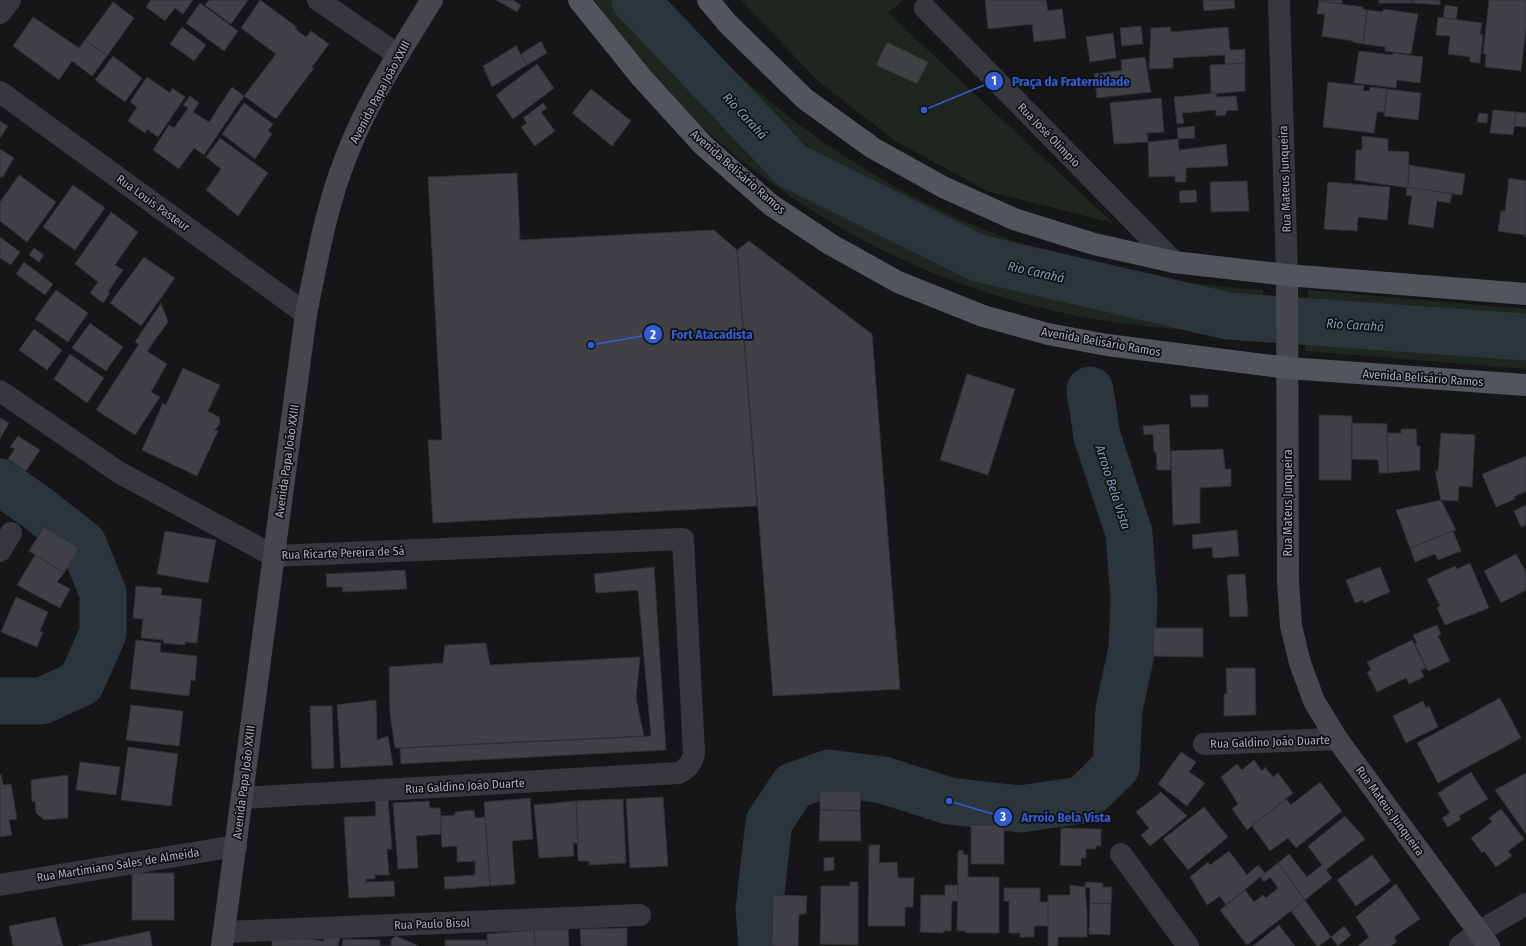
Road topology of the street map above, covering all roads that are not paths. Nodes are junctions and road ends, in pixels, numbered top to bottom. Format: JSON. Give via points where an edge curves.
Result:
{"nodes":[{"id":1,"x":10,"y":0,"type":"edge"},
{"id":2,"x":318,"y":0,"type":"edge"},
{"id":3,"x":432,"y":0,"type":"edge"},
{"id":4,"x":579,"y":0,"type":"edge"},
{"id":5,"x":708,"y":0,"type":"edge"},
{"id":6,"x":1279,"y":0,"type":"edge"},
{"id":7,"x":925,"y":8,"type":"dead end"},
{"id":8,"x":0,"y":14,"type":"edge"},
{"id":9,"x":398,"y":55,"type":"junction"},
{"id":10,"x":0,"y":92,"type":"edge"},
{"id":11,"x":1174,"y":262,"type":"junction"},
{"id":12,"x":1287,"y":284,"type":"junction"},
{"id":13,"x":1526,"y":294,"type":"edge"},
{"id":14,"x":306,"y":314,"type":"junction"},
{"id":15,"x":1288,"y":368,"type":"junction"},
{"id":16,"x":1526,"y":385,"type":"edge"},
{"id":17,"x":0,"y":391,"type":"edge"},
{"id":18,"x":274,"y":556,"type":"junction"},
{"id":19,"x":1337,"y":739,"type":"junction"},
{"id":20,"x":1204,"y":744,"type":"dead end"},
{"id":21,"x":687,"y":769,"type":"joint"},
{"id":22,"x":242,"y":798,"type":"junction"},
{"id":23,"x":236,"y":846,"type":"junction"},
{"id":24,"x":1121,"y":854,"type":"dead end"},
{"id":25,"x":0,"y":885,"type":"edge"},
{"id":26,"x":1526,"y":904,"type":"edge"},
{"id":27,"x":640,"y":915,"type":"dead end"},
{"id":28,"x":223,"y":939,"type":"edge"},
{"id":29,"x":1484,"y":939,"type":"edge"},
{"id":30,"x":1188,"y":946,"type":"edge"},
{"id":31,"x":1460,"y":946,"type":"edge"}],
"edges":[{"from":1,"to":8,"type":"street"},
{"from":2,"to":9,"type":"street"},
{"from":3,"to":9,"type":"main road","name":"Avenida Papa João XXIII"},
{"from":4,"to":15,"type":"main road","name":"Avenida Belisário Ramos","via":[[641,77],[703,145],[771,204],[830,244],[898,282],[983,316],[1048,334],[1107,345]]},
{"from":5,"to":11,"type":"main road","via":[[728,24],[804,99],[873,148],[943,187],[1014,219],[1094,244]]},
{"from":6,"to":12,"type":"street","name":"Rua Mateus Junqueira"},
{"from":7,"to":11,"type":"street","name":"Rua José Olímpio"},
{"from":9,"to":14,"type":"main road","name":"Avenida Papa João XXIII","via":[[361,122],[346,158],[322,239]]},
{"from":10,"to":14,"type":"street","name":"Rua Louis Pasteur"},
{"from":11,"to":12,"type":"main road"},
{"from":12,"to":13,"type":"main road"},
{"from":12,"to":15,"type":"main road","name":"Rua Mateus Junqueira"},
{"from":14,"to":18,"type":"main road","name":"Avenida Papa João XXIII"},
{"from":15,"to":16,"type":"main road","name":"Avenida Belisário Ramos"},
{"from":15,"to":19,"type":"main road","name":"Rua Mateus Junqueira","via":[[1290,626],[1314,701]]},
{"from":17,"to":18,"type":"street","name":"Rua Ricarte Pereira de Sá","via":[[120,473]]},
{"from":18,"to":21,"type":"street","name":"Rua Ricarte Pereira de Sá","via":[[683,538],[694,753]]},
{"from":18,"to":22,"type":"main road","name":"Avenida Papa João XXIII"},
{"from":19,"to":20,"type":"street","name":"Rua Galdino João Duarte"},
{"from":19,"to":29,"type":"main road","name":"Rua Mateus Junqueira"},
{"from":21,"to":22,"type":"street","name":"Rua Galdino João Duarte","via":[[668,774]]},
{"from":22,"to":23,"type":"main road","name":"Avenida Papa João XXIII"},
{"from":23,"to":25,"type":"street","name":"Rua Martimiano Sales de Almeida"},
{"from":23,"to":28,"type":"main road","name":"Avenida Papa João XXIII"},
{"from":24,"to":30,"type":"street"},
{"from":26,"to":29,"type":"street"},
{"from":27,"to":28,"type":"street","name":"Rua Paulo Bisol"},
{"from":29,"to":31,"type":"street"}]}
